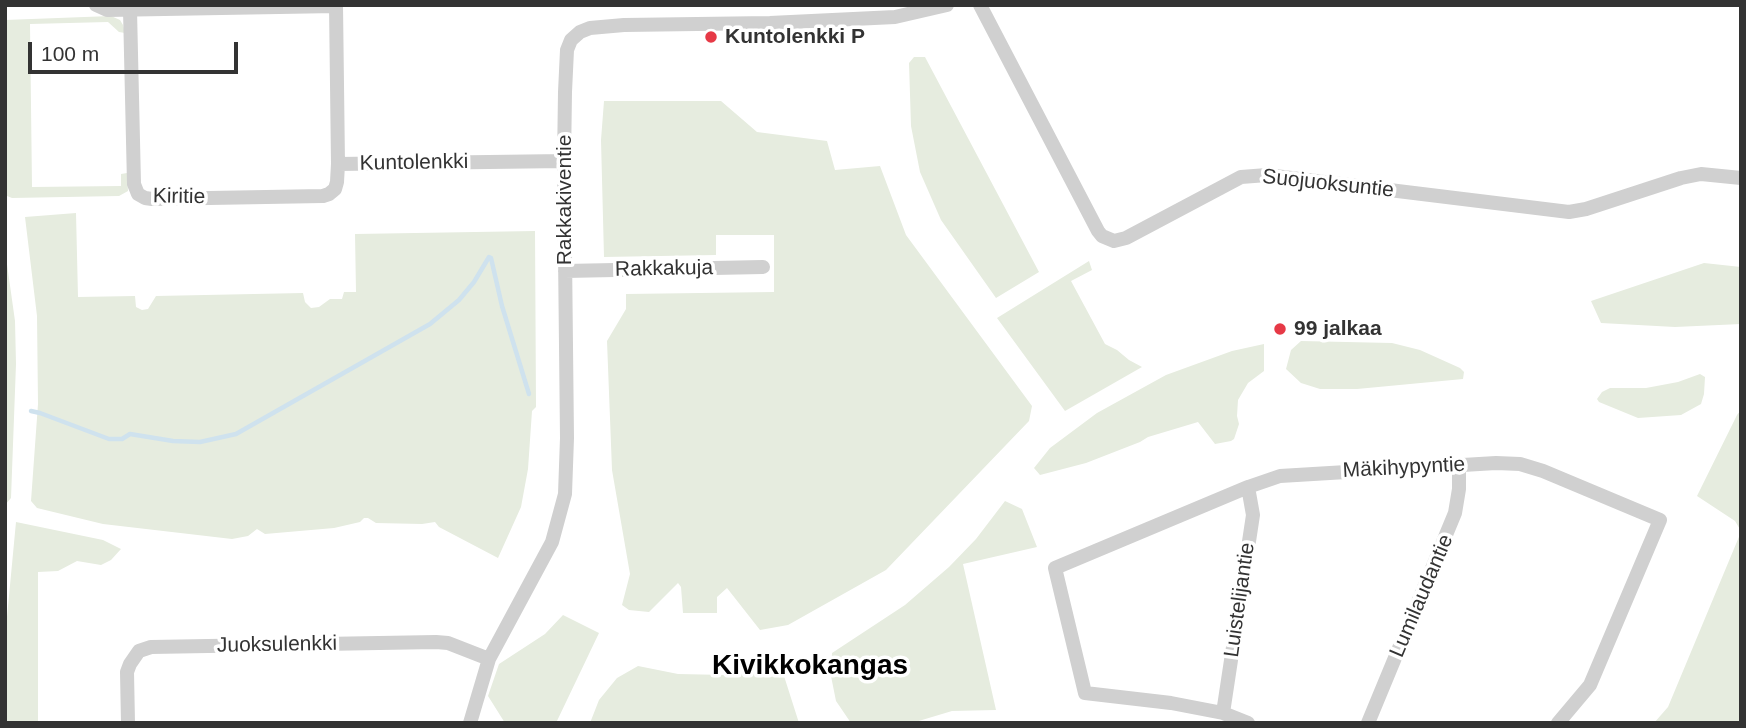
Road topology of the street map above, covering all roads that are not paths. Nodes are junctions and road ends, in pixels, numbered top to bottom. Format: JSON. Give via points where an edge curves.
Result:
{"nodes":[{"id":1,"x":96,"y":5,"type":"edge"},
{"id":2,"x":801,"y":5,"type":"edge"},
{"id":3,"x":947,"y":5,"type":"edge"},
{"id":4,"x":980,"y":5,"type":"edge"},
{"id":5,"x":336,"y":6,"type":"edge"},
{"id":6,"x":130,"y":10,"type":"junction"},
{"id":7,"x":802,"y":20,"type":"junction"},
{"id":8,"x":564,"y":161,"type":"junction"},
{"id":9,"x":338,"y":164,"type":"junction"},
{"id":10,"x":1741,"y":178,"type":"edge"},
{"id":11,"x":763,"y":267,"type":"dead end"},
{"id":12,"x":565,"y":271,"type":"junction"},
{"id":13,"x":1459,"y":465,"type":"junction"},
{"id":14,"x":1248,"y":487,"type":"junction"},
{"id":15,"x":489,"y":659,"type":"junction"},
{"id":16,"x":1223,"y":713,"type":"junction"},
{"id":17,"x":128,"y":723,"type":"edge"},
{"id":18,"x":470,"y":723,"type":"edge"},
{"id":19,"x":1248,"y":723,"type":"edge"},
{"id":20,"x":1368,"y":723,"type":"edge"},
{"id":21,"x":1558,"y":723,"type":"edge"}],
"edges":[{"from":1,"to":6,"type":"street"},
{"from":2,"to":7,"type":"street"},
{"from":3,"to":7,"type":"street","name":"Rakkakiventie","via":[[895,17]]},
{"from":4,"to":10,"type":"street","name":"Suojuoksuntie","via":[[1098,231],[1114,241],[1126,239],[1241,177],[1267,175],[1569,212],[1700,174]]},
{"from":5,"to":6,"type":"street"},
{"from":5,"to":9,"type":"street","name":"Kuntolenkki"},
{"from":6,"to":9,"type":"street","name":"Kiritie","via":[[134,184],[138,194],[152,199],[323,196],[335,189]]},
{"from":7,"to":8,"type":"street","name":"Rakkakiventie","via":[[624,25],[580,32],[566,50]]},
{"from":8,"to":9,"type":"street","name":"Kuntolenkki"},
{"from":8,"to":12,"type":"street","name":"Rakkakiventie"},
{"from":11,"to":12,"type":"street","name":"Rakkakuja"},
{"from":12,"to":15,"type":"street","name":"Rakkakiventie","via":[[565,494],[552,542]]},
{"from":13,"to":14,"type":"street","name":"Mäkihypyntie","via":[[1303,473]]},
{"from":13,"to":20,"type":"street","name":"Lumilaudantie","via":[[1453,520]]},
{"from":13,"to":21,"type":"street","name":"Mäkihypyntie","via":[[1529,466],[1660,520],[1590,685]]},
{"from":14,"to":16,"type":"street","name":"Luistelijantie","via":[[1253,515]]},
{"from":14,"to":16,"type":"street","name":"Mäkihypyntie","via":[[1055,568],[1085,693]]},
{"from":15,"to":17,"type":"street","name":"Juoksulenkki","via":[[436,642],[151,647],[139,651],[127,673]]},
{"from":15,"to":18,"type":"street","name":"Rakkakiventie"},
{"from":16,"to":19,"type":"street"}]}
